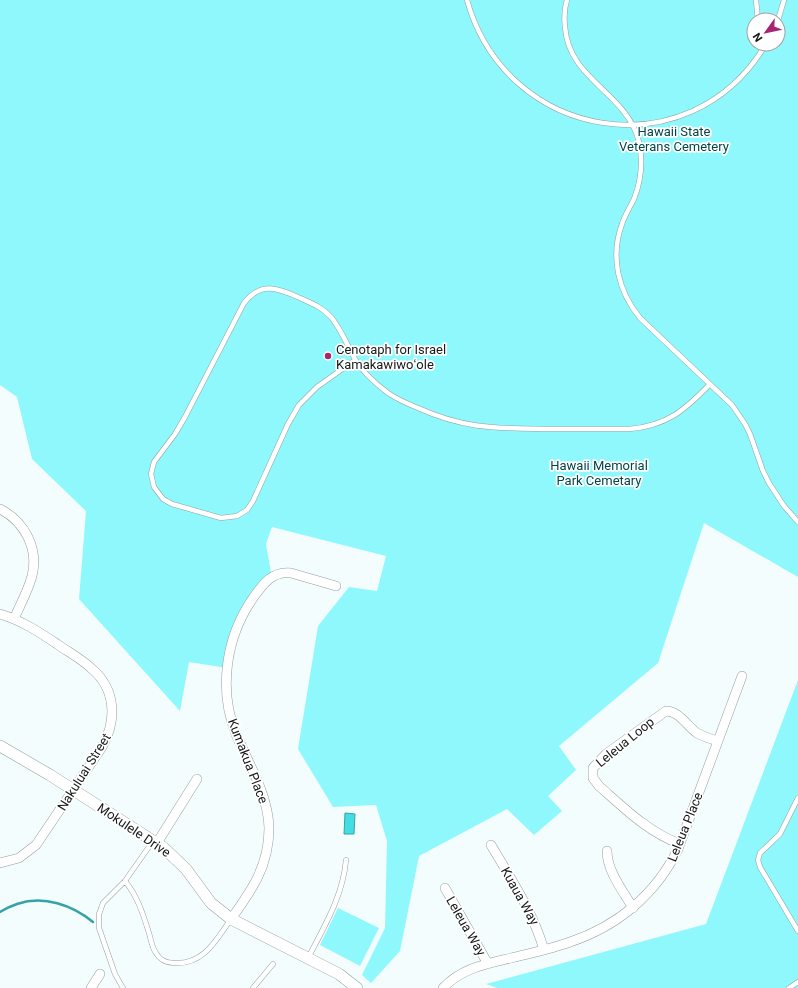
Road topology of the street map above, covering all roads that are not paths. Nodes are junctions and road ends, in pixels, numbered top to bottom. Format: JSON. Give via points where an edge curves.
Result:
{"nodes":[{"id":1,"x":467,"y":0,"type":"edge"},
{"id":2,"x":567,"y":0,"type":"edge"},
{"id":3,"x":756,"y":0,"type":"edge"},
{"id":4,"x":784,"y":0,"type":"edge"},
{"id":5,"x":756,"y":12,"type":"edge"},
{"id":6,"x":780,"y":12,"type":"edge"},
{"id":7,"x":761,"y":52,"type":"edge"},
{"id":8,"x":632,"y":125,"type":"junction"},
{"id":9,"x":355,"y":360,"type":"junction"},
{"id":10,"x":710,"y":384,"type":"junction"},
{"id":11,"x":0,"y":509,"type":"edge"},
{"id":12,"x":798,"y":522,"type":"edge"},
{"id":13,"x":336,"y":586,"type":"dead end"},
{"id":14,"x":0,"y":614,"type":"edge"},
{"id":15,"x":14,"y":618,"type":"junction"},
{"id":16,"x":742,"y":676,"type":"dead end"},
{"id":17,"x":718,"y":741,"type":"junction"},
{"id":18,"x":0,"y":746,"type":"edge"},
{"id":19,"x":197,"y":779,"type":"dead end"},
{"id":20,"x":74,"y":790,"type":"junction"},
{"id":21,"x":798,"y":798,"type":"edge"},
{"id":22,"x":155,"y":842,"type":"junction"},
{"id":23,"x":680,"y":844,"type":"junction"},
{"id":24,"x":491,"y":845,"type":"dead end"},
{"id":25,"x":607,"y":851,"type":"dead end"},
{"id":26,"x":346,"y":860,"type":"dead end"},
{"id":27,"x":0,"y":863,"type":"edge"},
{"id":28,"x":125,"y":881,"type":"junction"},
{"id":29,"x":444,"y":888,"type":"dead end"},
{"id":30,"x":633,"y":908,"type":"junction"},
{"id":31,"x":230,"y":919,"type":"junction"},
{"id":32,"x":798,"y":931,"type":"edge"},
{"id":33,"x":544,"y":950,"type":"junction"},
{"id":34,"x":308,"y":958,"type":"junction"},
{"id":35,"x":273,"y":964,"type":"dead end"},
{"id":36,"x":488,"y":964,"type":"junction"},
{"id":37,"x":100,"y":974,"type":"dead end"},
{"id":38,"x":798,"y":982,"type":"edge"},
{"id":39,"x":352,"y":987,"type":"edge"},
{"id":40,"x":90,"y":988,"type":"edge"},
{"id":41,"x":123,"y":988,"type":"edge"},
{"id":42,"x":253,"y":988,"type":"edge"},
{"id":43,"x":443,"y":988,"type":"edge"},
{"id":44,"x":789,"y":988,"type":"edge"}],
"edges":[{"from":1,"to":8,"type":"lane","via":[[476,26],[490,52],[509,76],[532,95],[558,110],[587,120]]},
{"from":2,"to":8,"type":"lane","via":[[565,31],[574,57],[584,72],[618,104]]},
{"from":3,"to":5,"type":"lane"},
{"from":4,"to":6,"type":"lane"},
{"from":7,"to":8,"type":"lane","via":[[738,79],[703,105],[669,119]]},
{"from":8,"to":10,"type":"lane","via":[[638,141],[641,172],[637,191],[617,242],[616,263],[620,283],[640,318]]},
{"from":9,"to":9,"type":"lane","via":[[317,387],[299,405],[253,501],[242,513],[232,518],[221,518],[172,504],[156,491],[151,474],[154,462],[181,425],[244,303],[255,292],[276,288],[319,307],[334,321]]},
{"from":9,"to":10,"type":"lane","via":[[377,384],[400,400],[449,421],[496,428],[647,427],[680,412]]},
{"from":10,"to":12,"type":"lane","via":[[739,414],[750,434],[769,483]]},
{"from":11,"to":15,"type":"street","via":[[12,516],[23,528],[33,551],[33,574]]},
{"from":13,"to":31,"type":"street","name":"Kumakua Place","via":[[286,572],[271,577],[246,609],[232,641],[226,680],[229,707],[236,733],[263,794],[269,828],[267,851],[260,873],[249,894]]},
{"from":14,"to":15,"type":"street","name":"Nakuluai Street"},
{"from":15,"to":20,"type":"street","name":"Nakuluai Street","via":[[92,668],[110,697],[113,715],[110,732]]},
{"from":16,"to":17,"type":"street","name":"Leleua Place"},
{"from":17,"to":23,"type":"street","name":"Leleua Place"},
{"from":17,"to":23,"type":"street","name":"Leleua Loop","via":[[698,733],[676,714],[666,711],[606,754],[593,768],[593,778],[599,786],[648,828]]},
{"from":18,"to":20,"type":"street","name":"Mokulele Drive"},
{"from":19,"to":22,"type":"street"},
{"from":20,"to":22,"type":"street","name":"Mokulele Drive"},
{"from":20,"to":27,"type":"street","name":"Nakuluai Street","via":[[31,850],[19,858]]},
{"from":21,"to":32,"type":"lane","via":[[780,834],[762,850],[758,860]]},
{"from":22,"to":28,"type":"lane"},
{"from":22,"to":31,"type":"street","name":"Mokulele Drive","via":[[179,861],[208,899]]},
{"from":23,"to":30,"type":"street","name":"Leleua Place","via":[[664,874],[646,897]]},
{"from":24,"to":33,"type":"street","name":"Kuaua Way","via":[[526,904],[540,933]]},
{"from":25,"to":30,"type":"street","via":[[610,868]]},
{"from":26,"to":34,"type":"lane","via":[[338,896]]},
{"from":28,"to":31,"type":"lane","via":[[140,905],[156,954],[167,962],[182,964],[200,957],[209,949]]},
{"from":28,"to":41,"type":"lane","via":[[103,903],[98,918],[99,928]]},
{"from":29,"to":36,"type":"street","name":"Leleua Way"},
{"from":30,"to":33,"type":"street","name":"Leleua Place","via":[[585,936]]},
{"from":31,"to":34,"type":"street","name":"Mokulele Drive"},
{"from":33,"to":36,"type":"street","name":"Leleua Place"},
{"from":34,"to":39,"type":"street","name":"Mokulele Drive","via":[[339,974]]},
{"from":35,"to":42,"type":"lane"},
{"from":36,"to":43,"type":"street","name":"Leleua Place","via":[[456,976]]},
{"from":37,"to":40,"type":"street"},
{"from":38,"to":44,"type":"lane"}]}
